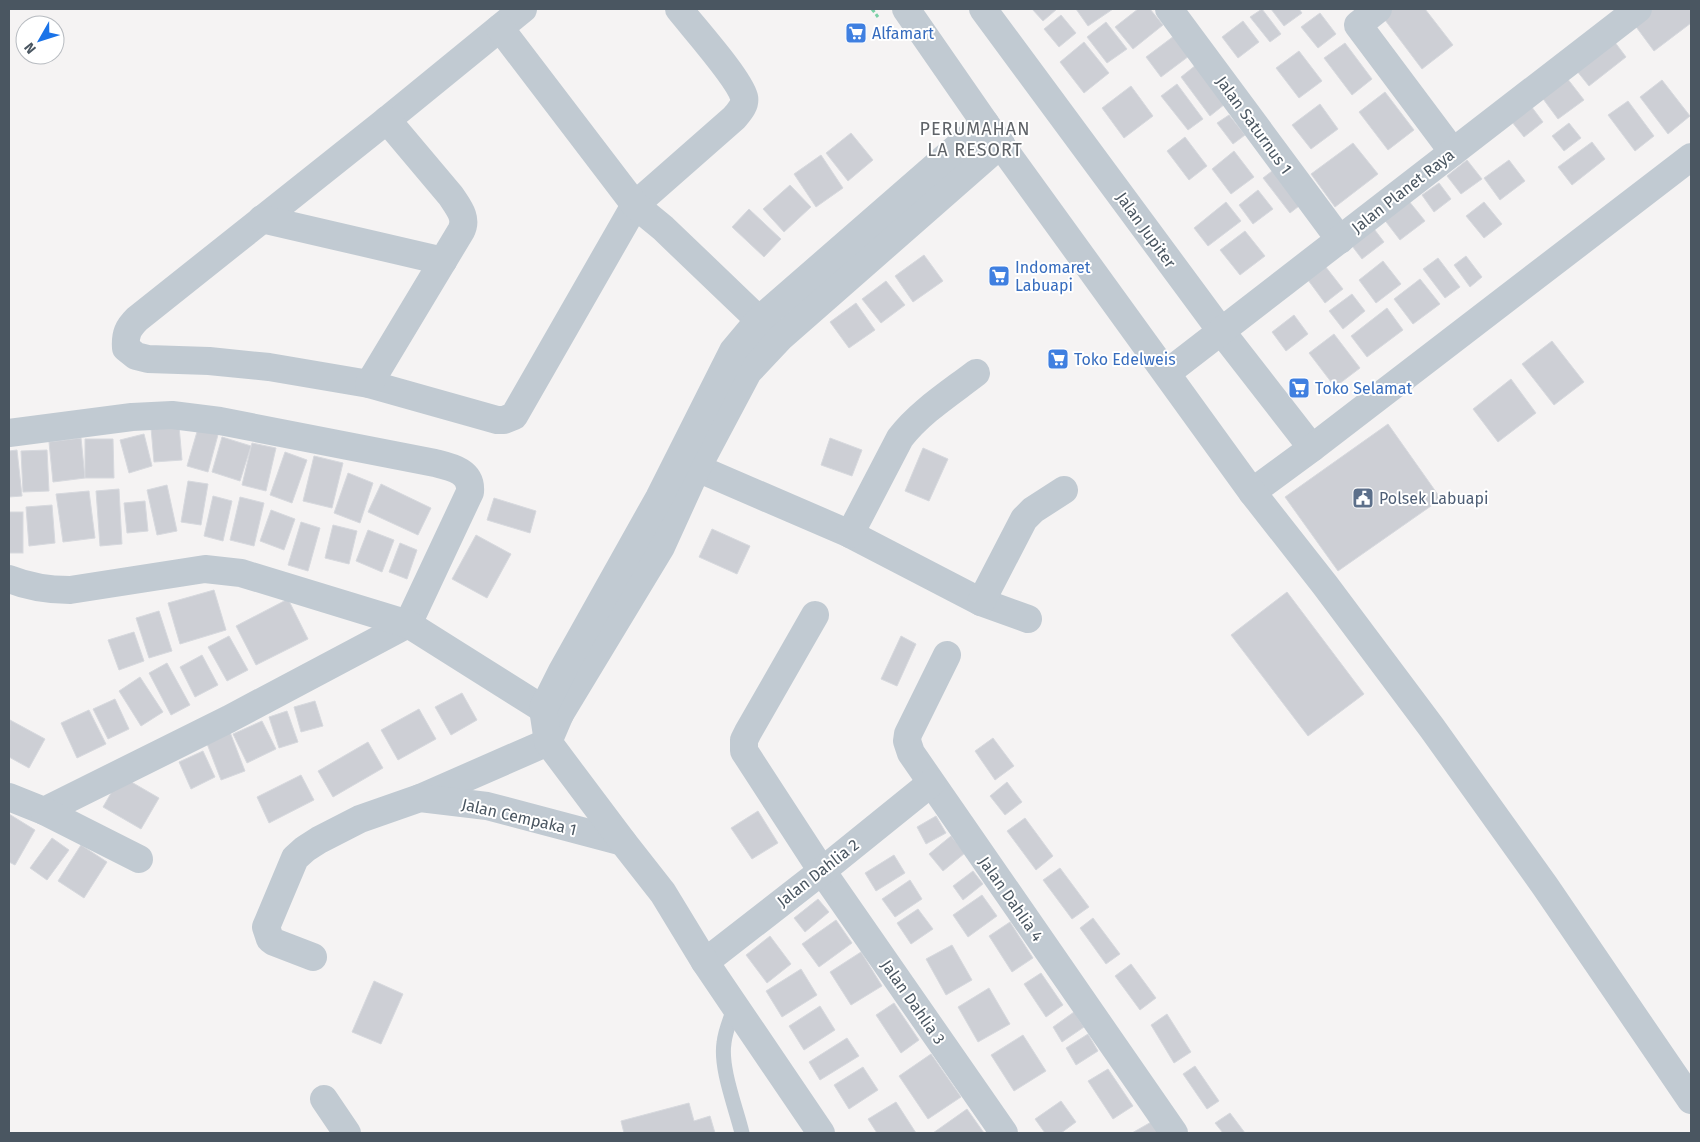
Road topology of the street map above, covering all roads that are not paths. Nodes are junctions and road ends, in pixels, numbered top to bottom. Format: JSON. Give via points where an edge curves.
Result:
{"nodes":[{"id":1,"x":523,"y":9,"type":"edge"},
{"id":2,"x":679,"y":9,"type":"edge"},
{"id":3,"x":906,"y":9,"type":"edge"},
{"id":4,"x":983,"y":9,"type":"edge"},
{"id":5,"x":1169,"y":9,"type":"edge"},
{"id":6,"x":1638,"y":9,"type":"edge"},
{"id":7,"x":1361,"y":14,"type":"edge"},
{"id":8,"x":500,"y":28,"type":"junction"},
{"id":9,"x":387,"y":120,"type":"junction"},
{"id":10,"x":985,"y":122,"type":"junction"},
{"id":11,"x":1001,"y":144,"type":"junction"},
{"id":12,"x":1453,"y":152,"type":"junction"},
{"id":13,"x":1691,"y":157,"type":"edge"},
{"id":14,"x":635,"y":205,"type":"junction"},
{"id":15,"x":262,"y":219,"type":"junction"},
{"id":16,"x":1340,"y":240,"type":"junction"},
{"id":17,"x":442,"y":261,"type":"junction"},
{"id":18,"x":759,"y":320,"type":"junction"},
{"id":19,"x":1220,"y":331,"type":"junction"},
{"id":20,"x":781,"y":336,"type":"junction"},
{"id":21,"x":1167,"y":372,"type":"junction"},
{"id":22,"x":976,"y":373,"type":"dead end"},
{"id":23,"x":369,"y":384,"type":"junction"},
{"id":24,"x":9,"y":433,"type":"edge"},
{"id":25,"x":1312,"y":448,"type":"junction"},
{"id":26,"x":698,"y":468,"type":"junction"},
{"id":27,"x":1064,"y":490,"type":"dead end"},
{"id":28,"x":1252,"y":492,"type":"junction"},
{"id":29,"x":850,"y":534,"type":"junction"},
{"id":30,"x":650,"y":541,"type":"junction"},
{"id":31,"x":9,"y":579,"type":"edge"},
{"id":32,"x":981,"y":602,"type":"junction"},
{"id":33,"x":815,"y":614,"type":"dead end"},
{"id":34,"x":1028,"y":619,"type":"dead end"},
{"id":35,"x":408,"y":624,"type":"junction"},
{"id":36,"x":947,"y":655,"type":"dead end"},
{"id":37,"x":551,"y":712,"type":"junction"},
{"id":38,"x":548,"y":742,"type":"junction"},
{"id":39,"x":931,"y":783,"type":"junction"},
{"id":40,"x":9,"y":797,"type":"edge"},
{"id":41,"x":420,"y":798,"type":"junction"},
{"id":42,"x":44,"y":812,"type":"junction"},
{"id":43,"x":623,"y":842,"type":"junction"},
{"id":44,"x":139,"y":859,"type":"dead end"},
{"id":45,"x":822,"y":871,"type":"junction"},
{"id":46,"x":313,"y":957,"type":"dead end"},
{"id":47,"x":705,"y":962,"type":"junction"},
{"id":48,"x":734,"y":1006,"type":"junction"},
{"id":49,"x":324,"y":1098,"type":"dead end"},
{"id":50,"x":1691,"y":1100,"type":"edge"},
{"id":51,"x":347,"y":1133,"type":"edge"},
{"id":52,"x":742,"y":1133,"type":"edge"},
{"id":53,"x":821,"y":1133,"type":"edge"},
{"id":54,"x":1004,"y":1133,"type":"edge"},
{"id":55,"x":1174,"y":1133,"type":"edge"}],
"edges":[{"from":1,"to":8,"type":"street"},
{"from":2,"to":14,"type":"street","via":[[728,72],[744,98],[744,104],[734,118]]},
{"from":3,"to":10,"type":"street"},
{"from":4,"to":19,"type":"street","name":"Jalan Jupiter"},
{"from":5,"to":16,"type":"street","name":"Jalan Saturnus 1"},
{"from":6,"to":12,"type":"street","name":"Jalan Planet Raya"},
{"from":7,"to":12,"type":"street"},
{"from":8,"to":9,"type":"street"},
{"from":8,"to":14,"type":"street"},
{"from":9,"to":15,"type":"street"},
{"from":9,"to":17,"type":"street","via":[[460,209],[464,227]]},
{"from":10,"to":11,"type":"street"},
{"from":10,"to":18,"type":"street"},
{"from":11,"to":20,"type":"street"},
{"from":11,"to":21,"type":"street"},
{"from":12,"to":16,"type":"street","name":"Jalan Planet Raya"},
{"from":13,"to":25,"type":"street"},
{"from":14,"to":18,"type":"street"},
{"from":14,"to":23,"type":"street","via":[[514,416],[497,420]]},
{"from":15,"to":17,"type":"street"},
{"from":15,"to":23,"type":"street","via":[[137,319],[125,337],[126,348],[136,356],[148,359],[209,360]]},
{"from":16,"to":19,"type":"street","name":"Jalan Planet Raya"},
{"from":17,"to":23,"type":"street"},
{"from":18,"to":20,"type":"street"},
{"from":18,"to":30,"type":"street","via":[[733,351]]},
{"from":19,"to":21,"type":"street","name":"Jalan Planet Raya"},
{"from":19,"to":25,"type":"street","name":"Jalan Jupiter"},
{"from":20,"to":26,"type":"street","via":[[748,372]]},
{"from":21,"to":28,"type":"street"},
{"from":22,"to":29,"type":"street","via":[[918,417],[900,438]]},
{"from":24,"to":35,"type":"street","via":[[132,416],[172,415],[220,421],[454,468],[469,480],[470,492]]},
{"from":25,"to":28,"type":"street"},
{"from":26,"to":29,"type":"street"},
{"from":26,"to":30,"type":"street"},
{"from":27,"to":32,"type":"street","via":[[1024,519]]},
{"from":28,"to":50,"type":"street","via":[[1437,736],[1545,886]]},
{"from":29,"to":32,"type":"street"},
{"from":30,"to":37,"type":"street","via":[[562,671]]},
{"from":31,"to":35,"type":"street","via":[[49,590],[70,590],[205,569],[219,570],[241,573]]},
{"from":32,"to":34,"type":"street"},
{"from":33,"to":45,"type":"street","name":"Jalan Dahlia 3","via":[[748,732],[744,751]]},
{"from":35,"to":37,"type":"street"},
{"from":35,"to":42,"type":"street"},
{"from":36,"to":39,"type":"street","name":"Jalan Dahlia 4","via":[[907,741]]},
{"from":37,"to":38,"type":"street"},
{"from":38,"to":41,"type":"street"},
{"from":38,"to":43,"type":"street"},
{"from":39,"to":45,"type":"street","name":"Jalan Dahlia 2"},
{"from":39,"to":55,"type":"street","name":"Jalan Dahlia 4"},
{"from":40,"to":42,"type":"street"},
{"from":41,"to":43,"type":"street","name":"Jalan Cempaka 1","via":[[487,806]]},
{"from":41,"to":46,"type":"street","name":"Jalan Cempaka 1","via":[[360,819],[319,840],[294,858],[266,932],[274,942]]},
{"from":42,"to":44,"type":"street"},
{"from":43,"to":47,"type":"street","via":[[663,893]]},
{"from":45,"to":47,"type":"street","name":"Jalan Dahlia 2"},
{"from":45,"to":54,"type":"street","name":"Jalan Dahlia 3"},
{"from":47,"to":48,"type":"street"},
{"from":48,"to":52,"type":"lane","via":[[723,1054]]},
{"from":48,"to":53,"type":"street"},
{"from":49,"to":51,"type":"street"}]}
